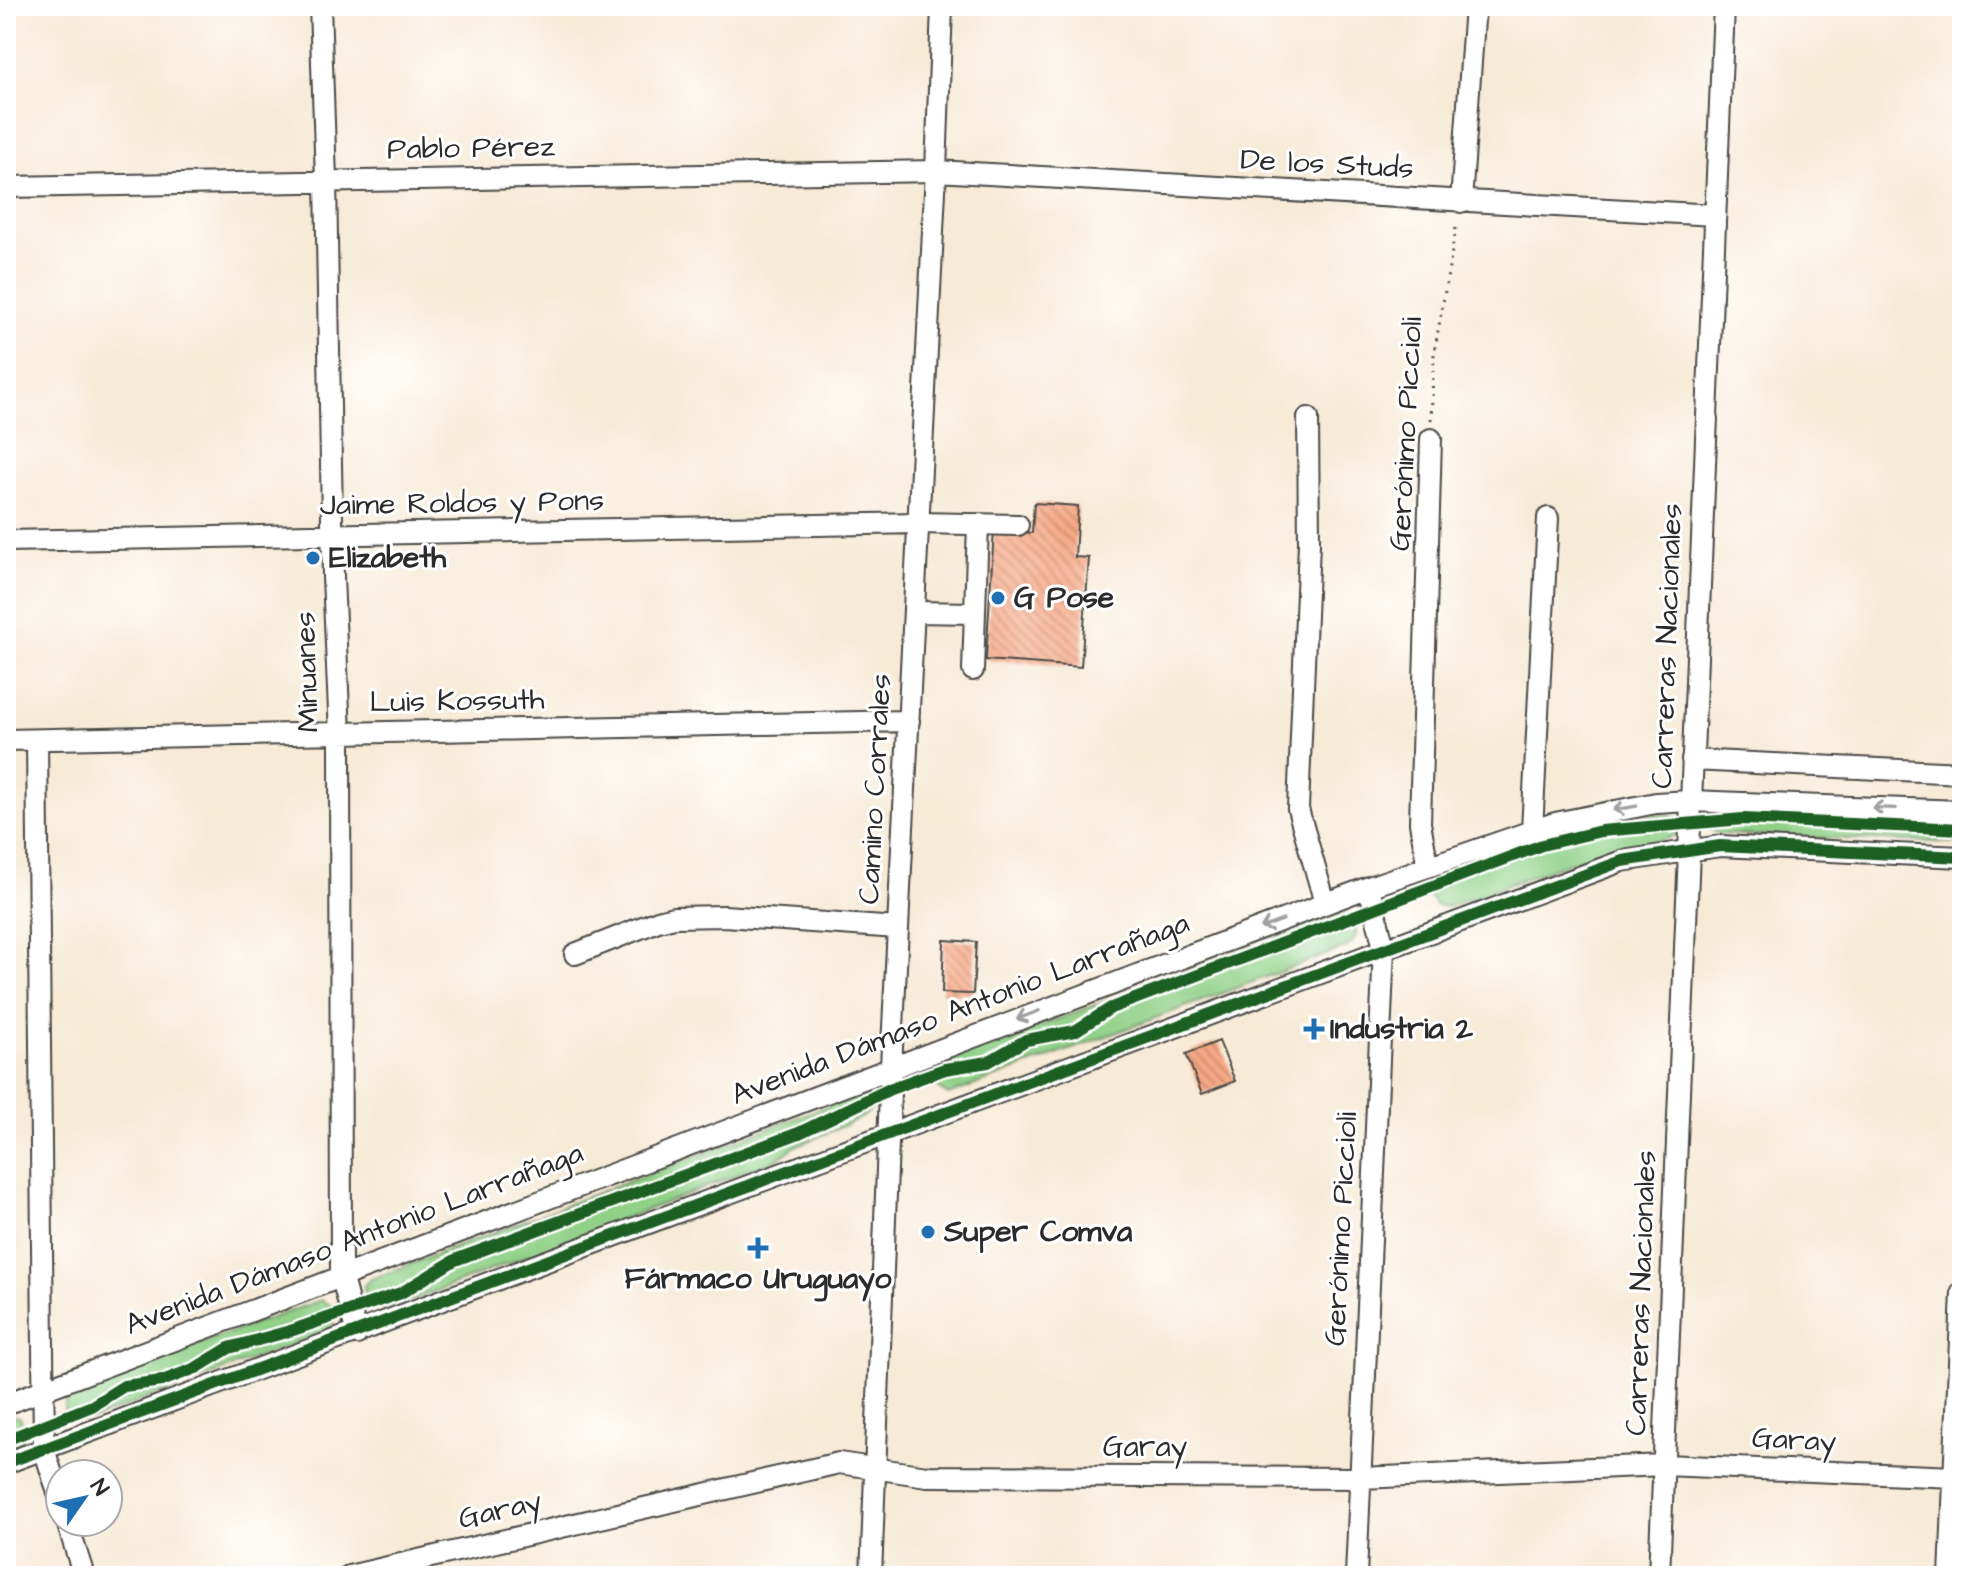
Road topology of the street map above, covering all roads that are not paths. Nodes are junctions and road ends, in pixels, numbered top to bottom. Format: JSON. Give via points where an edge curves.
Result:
{"nodes":[{"id":1,"x":320,"y":6,"type":"edge"},
{"id":2,"x":942,"y":6,"type":"edge"},
{"id":3,"x":1475,"y":6,"type":"edge"},
{"id":4,"x":1724,"y":6,"type":"edge"},
{"id":5,"x":936,"y":171,"type":"junction"},
{"id":6,"x":326,"y":180,"type":"junction"},
{"id":7,"x":6,"y":187,"type":"edge"},
{"id":8,"x":1461,"y":202,"type":"junction"},
{"id":9,"x":1715,"y":215,"type":"junction"},
{"id":10,"x":1308,"y":418,"type":"dead end"},
{"id":11,"x":1431,"y":439,"type":"road end"},
{"id":12,"x":1548,"y":518,"type":"dead end"},
{"id":13,"x":919,"y":523,"type":"junction"},
{"id":14,"x":978,"y":524,"type":"junction"},
{"id":15,"x":1018,"y":525,"type":"dead end"},
{"id":16,"x":332,"y":536,"type":"junction"},
{"id":17,"x":6,"y":541,"type":"edge"},
{"id":18,"x":915,"y":612,"type":"junction"},
{"id":19,"x":974,"y":613,"type":"junction"},
{"id":20,"x":973,"y":670,"type":"dead end"},
{"id":21,"x":909,"y":721,"type":"junction"},
{"id":22,"x":340,"y":734,"type":"junction"},
{"id":23,"x":6,"y":740,"type":"edge"},
{"id":24,"x":37,"y":740,"type":"junction"},
{"id":25,"x":1692,"y":760,"type":"junction"},
{"id":26,"x":1962,"y":773,"type":"edge"},
{"id":27,"x":1690,"y":801,"type":"junction"},
{"id":28,"x":1962,"y":811,"type":"edge"},
{"id":29,"x":1532,"y":831,"type":"junction"},
{"id":30,"x":1688,"y":849,"type":"junction"},
{"id":31,"x":1962,"y":857,"type":"edge"},
{"id":32,"x":1428,"y":867,"type":"junction"},
{"id":33,"x":1369,"y":887,"type":"junction"},
{"id":34,"x":1325,"y":903,"type":"junction"},
{"id":35,"x":898,"y":928,"type":"junction"},
{"id":36,"x":1384,"y":948,"type":"junction"},
{"id":37,"x":575,"y":954,"type":"dead end"},
{"id":38,"x":891,"y":1067,"type":"junction"},
{"id":39,"x":889,"y":1131,"type":"junction"},
{"id":40,"x":341,"y":1275,"type":"junction"},
{"id":41,"x":1962,"y":1292,"type":"edge"},
{"id":42,"x":357,"y":1334,"type":"junction"},
{"id":43,"x":44,"y":1389,"type":"junction"},
{"id":44,"x":6,"y":1404,"type":"edge"},
{"id":45,"x":1959,"y":1439,"type":"edge"},
{"id":46,"x":44,"y":1449,"type":"junction"},
{"id":47,"x":47,"y":1458,"type":"edge"},
{"id":48,"x":6,"y":1463,"type":"edge"},
{"id":49,"x":1664,"y":1465,"type":"junction"},
{"id":50,"x":876,"y":1469,"type":"junction"},
{"id":51,"x":1955,"y":1477,"type":"junction"},
{"id":52,"x":1360,"y":1478,"type":"junction"},
{"id":53,"x":72,"y":1538,"type":"edge"},
{"id":54,"x":84,"y":1576,"type":"edge"},
{"id":55,"x":349,"y":1576,"type":"edge"},
{"id":56,"x":871,"y":1576,"type":"edge"},
{"id":57,"x":1356,"y":1576,"type":"edge"},
{"id":58,"x":1659,"y":1576,"type":"edge"},
{"id":59,"x":1950,"y":1576,"type":"edge"}],
"edges":[{"from":1,"to":6,"type":"street","name":"Minuanes"},
{"from":2,"to":5,"type":"street","name":"Camino Corrales"},
{"from":3,"to":8,"type":"street"},
{"from":4,"to":9,"type":"street","name":"Carreras Nacionales"},
{"from":5,"to":6,"type":"street","name":"Pablo Pérez"},
{"from":5,"to":8,"type":"street","name":"De los Studs"},
{"from":5,"to":13,"type":"street","name":"Camino Corrales"},
{"from":6,"to":7,"type":"street","name":"Pablo Pérez"},
{"from":6,"to":16,"type":"street","name":"Minuanes"},
{"from":8,"to":9,"type":"street","name":"De los Studs"},
{"from":9,"to":25,"type":"street","name":"Carreras Nacionales"},
{"from":10,"to":34,"type":"street","via":[[1309,543],[1298,809]]},
{"from":11,"to":32,"type":"street","name":"Gerónimo Piccioli","via":[[1420,823]]},
{"from":12,"to":29,"type":"street"},
{"from":13,"to":14,"type":"street","name":"Jaime Roldos y Pons"},
{"from":13,"to":16,"type":"street","name":"Jaime Roldos y Pons"},
{"from":13,"to":18,"type":"street","name":"Camino Corrales"},
{"from":14,"to":15,"type":"street","name":"Jaime Roldos y Pons"},
{"from":14,"to":19,"type":"street"},
{"from":16,"to":17,"type":"street","name":"Jaime Roldos y Pons"},
{"from":16,"to":22,"type":"street","name":"Minuanes"},
{"from":18,"to":19,"type":"street"},
{"from":18,"to":21,"type":"street","name":"Camino Corrales"},
{"from":19,"to":20,"type":"street"},
{"from":21,"to":22,"type":"street","name":"Luis Kossuth"},
{"from":21,"to":35,"type":"street","name":"Camino Corrales"},
{"from":22,"to":24,"type":"street","name":"Luis Kossuth"},
{"from":22,"to":40,"type":"street","name":"Minuanes"},
{"from":23,"to":24,"type":"street","name":"Luis Kossuth"},
{"from":24,"to":43,"type":"street"},
{"from":25,"to":26,"type":"street"},
{"from":25,"to":27,"type":"street","name":"Carreras Nacionales"},
{"from":28,"to":27,"type":"street","name":"Avenida Dámaso Antonio Larrañaga","one_way":true},
{"from":27,"to":29,"type":"street","name":"Avenida Dámaso Antonio Larrañaga","one_way":true,"via":[[1593,813]]},
{"from":27,"to":30,"type":"street","name":"Carreras Nacionales"},
{"from":29,"to":32,"type":"street","name":"Avenida Dámaso Antonio Larrañaga"},
{"from":30,"to":31,"type":"street"},
{"from":30,"to":36,"type":"street","via":[[1622,861]]},
{"from":30,"to":49,"type":"street","name":"Carreras Nacionales"},
{"from":32,"to":33,"type":"street","name":"Avenida Dámaso Antonio Larrañaga"},
{"from":33,"to":34,"type":"street","name":"Avenida Dámaso Antonio Larrañaga"},
{"from":33,"to":36,"type":"street","name":"Gerónimo Piccioli"},
{"from":34,"to":38,"type":"street","name":"Avenida Dámaso Antonio Larrañaga","one_way":true},
{"from":35,"to":37,"type":"street","via":[[674,917]]},
{"from":35,"to":38,"type":"street","name":"Camino Corrales"},
{"from":36,"to":39,"type":"street"},
{"from":36,"to":52,"type":"street","name":"Gerónimo Piccioli"},
{"from":38,"to":39,"type":"street","name":"Camino Corrales"},
{"from":38,"to":40,"type":"street","name":"Avenida Dámaso Antonio Larrañaga"},
{"from":39,"to":42,"type":"street"},
{"from":39,"to":50,"type":"street","name":"Camino Corrales"},
{"from":40,"to":42,"type":"street","name":"Minuanes"},
{"from":40,"to":43,"type":"street","name":"Avenida Dámaso Antonio Larrañaga"},
{"from":41,"to":45,"type":"street"},
{"from":42,"to":46,"type":"street"},
{"from":43,"to":44,"type":"street","name":"Avenida Dámaso Antonio Larrañaga"},
{"from":43,"to":46,"type":"street"},
{"from":45,"to":51,"type":"street"},
{"from":46,"to":47,"type":"street"},
{"from":46,"to":48,"type":"street"},
{"from":49,"to":51,"type":"street","name":"Garay"},
{"from":49,"to":52,"type":"street","name":"Garay"},
{"from":49,"to":58,"type":"street","name":"Carreras Nacionales"},
{"from":50,"to":52,"type":"street","name":"Garay","via":[[927,1476]]},
{"from":50,"to":55,"type":"street","name":"Garay","via":[[839,1463]]},
{"from":50,"to":56,"type":"street","name":"Camino Corrales"},
{"from":51,"to":59,"type":"street"},
{"from":52,"to":57,"type":"street","name":"Gerónimo Piccioli"},
{"from":53,"to":54,"type":"street"}]}
